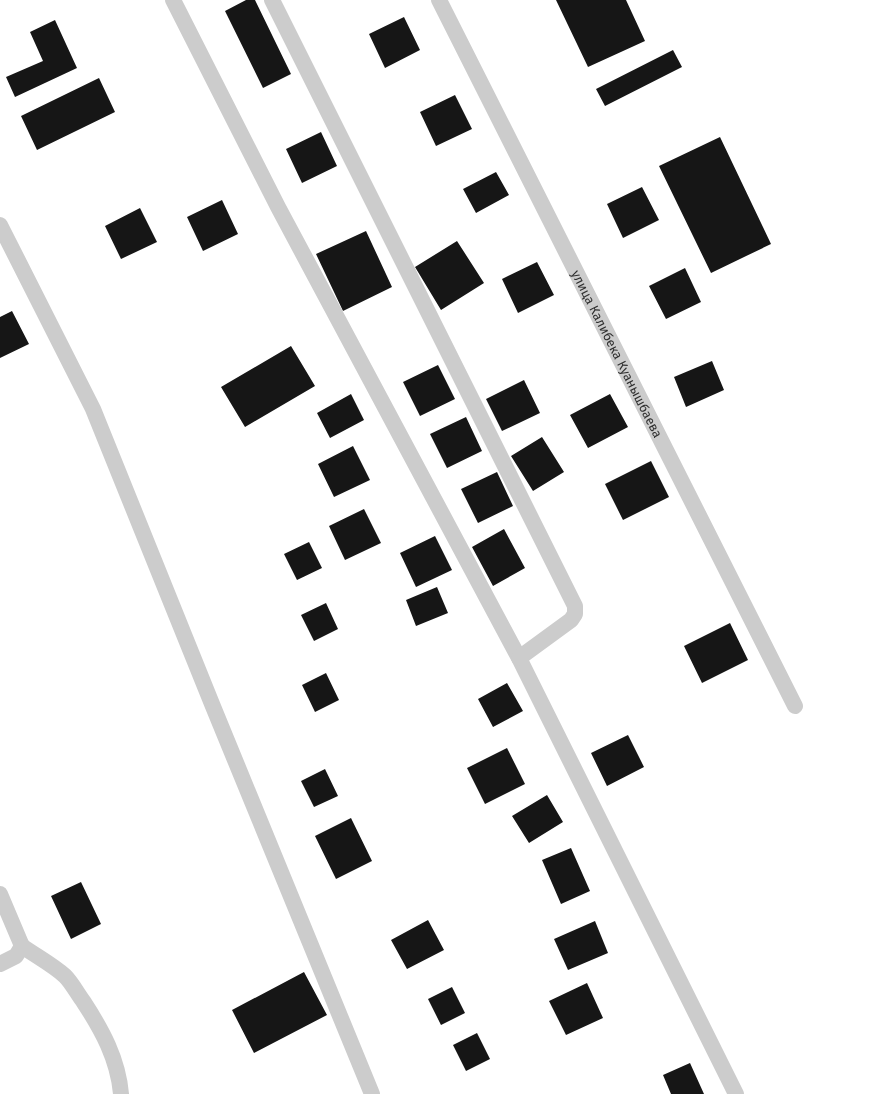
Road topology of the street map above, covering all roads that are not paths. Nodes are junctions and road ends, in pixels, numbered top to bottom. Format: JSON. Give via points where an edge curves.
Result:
{"nodes":[{"id":1,"x":173,"y":0,"type":"edge"},
{"id":2,"x":272,"y":0,"type":"edge"},
{"id":3,"x":439,"y":0,"type":"edge"},
{"id":4,"x":0,"y":225,"type":"edge"},
{"id":5,"x":519,"y":658,"type":"junction"},
{"id":6,"x":795,"y":706,"type":"dead end"},
{"id":7,"x":0,"y":894,"type":"edge"},
{"id":8,"x":22,"y":946,"type":"junction"},
{"id":9,"x":0,"y":964,"type":"edge"},
{"id":10,"x":121,"y":1094,"type":"edge"},
{"id":11,"x":372,"y":1094,"type":"edge"},
{"id":12,"x":736,"y":1094,"type":"edge"}],
"edges":[{"from":1,"to":5,"type":"street","via":[[278,207]]},
{"from":2,"to":5,"type":"street","via":[[575,606],[575,614],[571,620]]},
{"from":3,"to":6,"type":"street","name":"улица Калибека Куанышбаева"},
{"from":4,"to":11,"type":"street","via":[[94,409]]},
{"from":5,"to":12,"type":"street"},
{"from":7,"to":8,"type":"street"},
{"from":8,"to":9,"type":"street","via":[[16,956]]},
{"from":8,"to":10,"type":"street","via":[[65,976],[83,1001],[110,1048],[120,1078]]}]}
